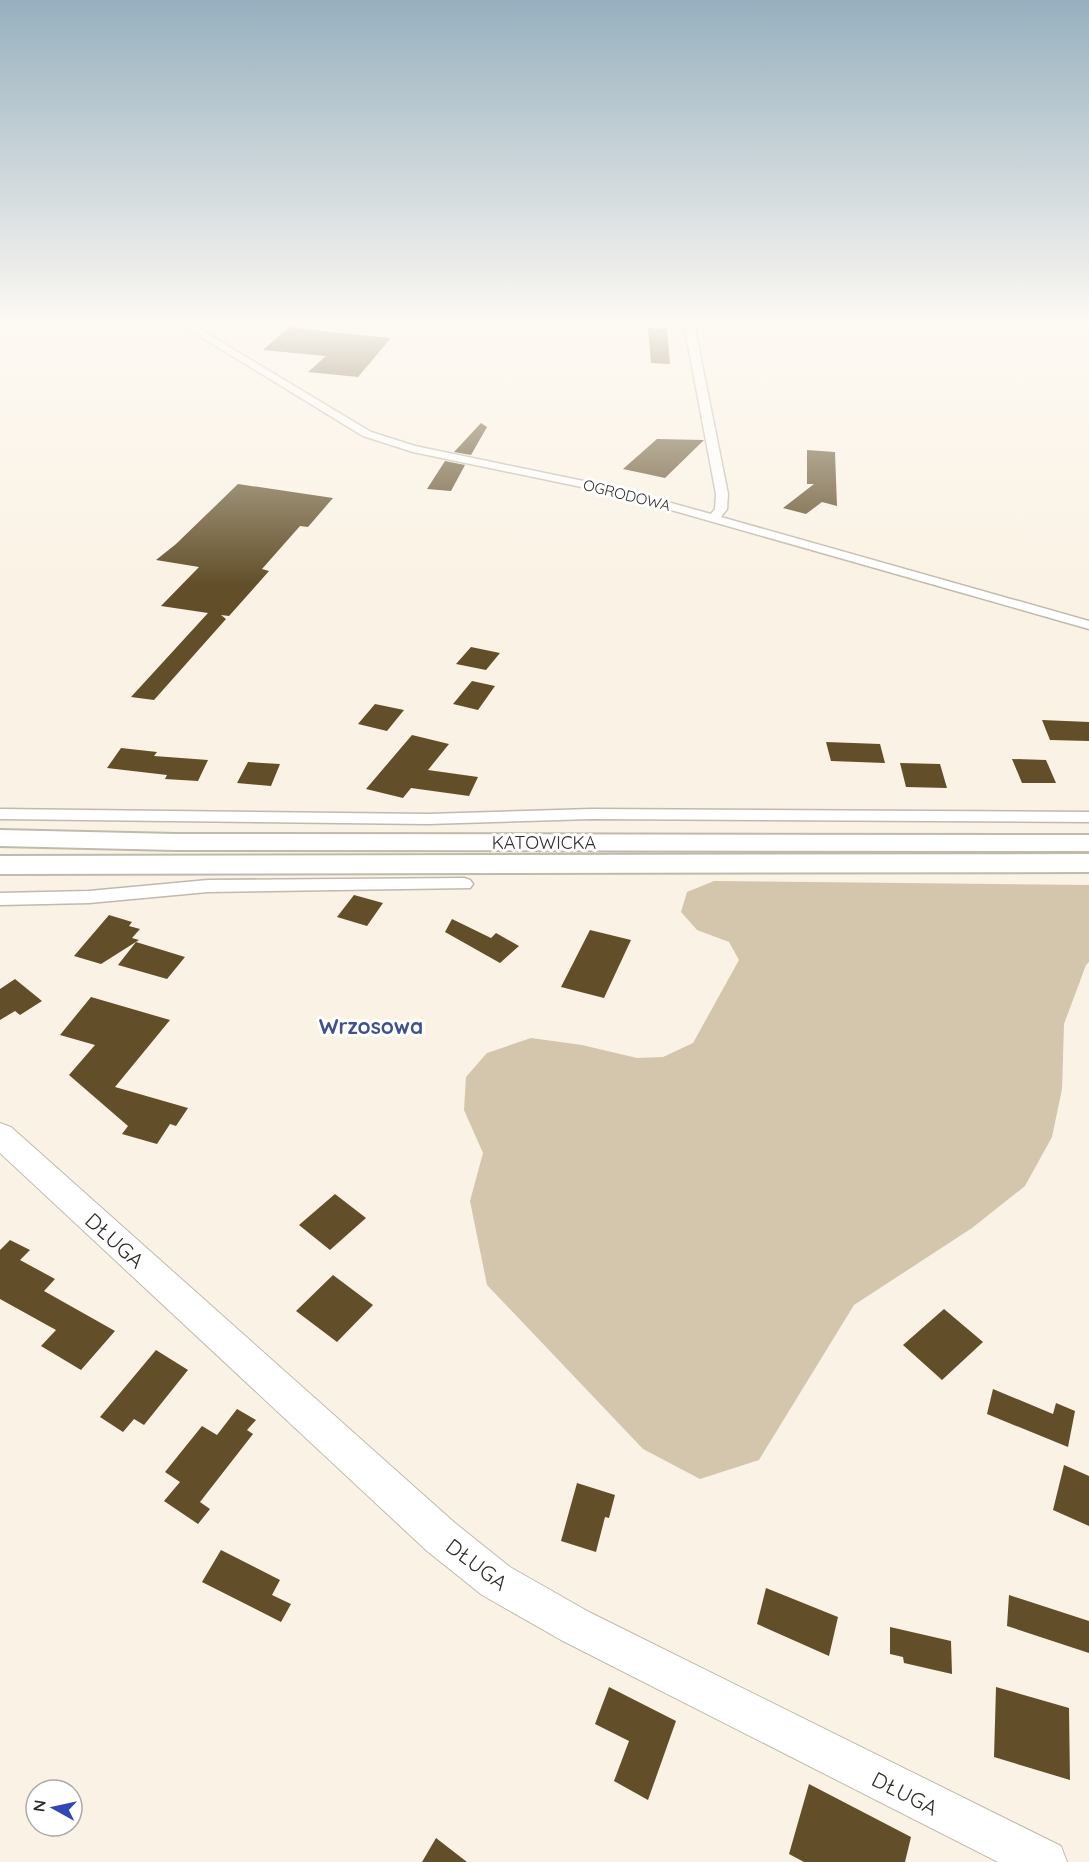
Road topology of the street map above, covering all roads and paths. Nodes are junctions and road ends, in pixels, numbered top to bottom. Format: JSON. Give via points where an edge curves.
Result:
{"nodes":[{"id":1,"x":329,"y":411,"type":"edge"},
{"id":2,"x":706,"y":411,"type":"edge"},
{"id":3,"x":714,"y":518,"type":"junction"},
{"id":4,"x":1089,"y":625,"type":"edge"},
{"id":5,"x":0,"y":814,"type":"edge"},
{"id":6,"x":1089,"y":817,"type":"edge"},
{"id":7,"x":0,"y":838,"type":"edge"},
{"id":8,"x":1089,"y":843,"type":"edge"},
{"id":9,"x":1089,"y":863,"type":"edge"},
{"id":10,"x":0,"y":865,"type":"edge"},
{"id":11,"x":464,"y":884,"type":"dead end"},
{"id":12,"x":0,"y":899,"type":"edge"},
{"id":13,"x":1,"y":1137,"type":"edge"},
{"id":14,"x":1045,"y":1862,"type":"edge"}],
"edges":[{"from":1,"to":3,"type":"street","name":"OGRODOWA","via":[[367,434],[413,449],[617,491]]},
{"from":2,"to":3,"type":"street","via":[[722,494],[721,509]]},
{"from":3,"to":4,"type":"street","name":"OGRODOWA"},
{"from":5,"to":6,"type":"street","via":[[416,819],[592,814]]},
{"from":7,"to":8,"type":"main road","name":"KATOWICKA","via":[[175,842]]},
{"from":9,"to":10,"type":"main road","name":"KATOWICKA"},
{"from":11,"to":12,"type":"street","via":[[208,886],[89,897]]},
{"from":13,"to":14,"type":"street","name":"DŁUGA","via":[[441,1537],[496,1581],[575,1626]]}]}
